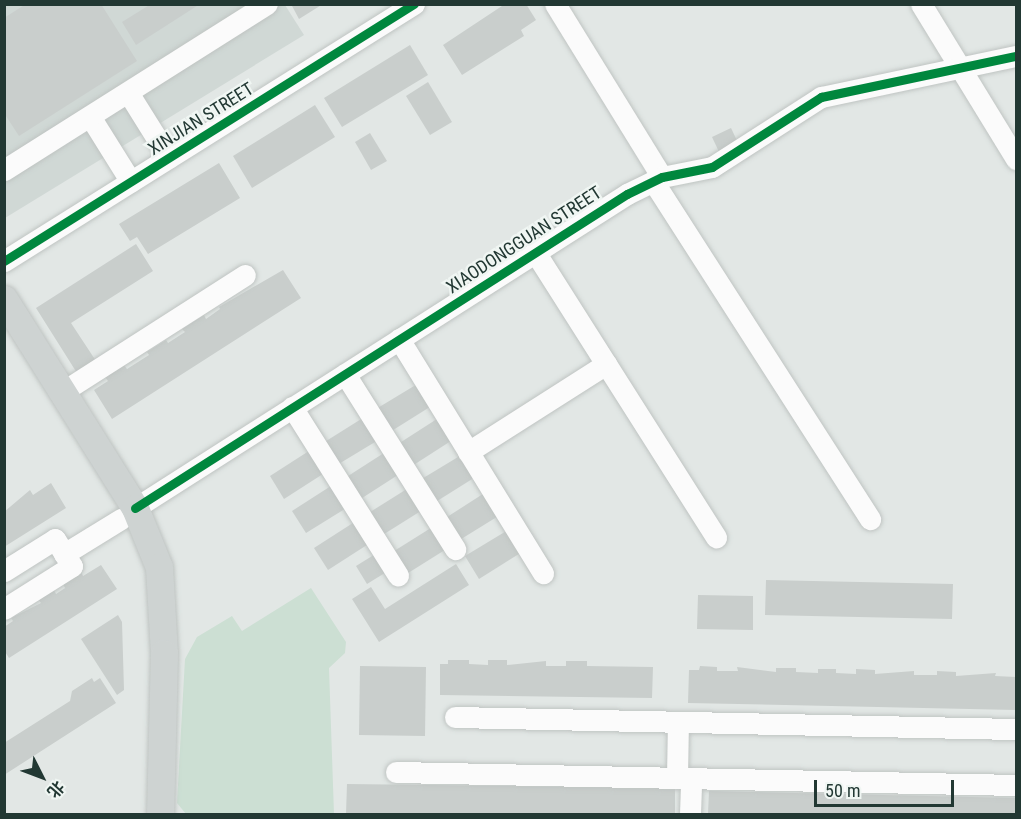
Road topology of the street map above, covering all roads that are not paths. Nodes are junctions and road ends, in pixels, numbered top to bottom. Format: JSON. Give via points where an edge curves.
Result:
{"nodes":[{"id":1,"x":267,"y":4,"type":"edge"},
{"id":2,"x":414,"y":4,"type":"edge"},
{"id":3,"x":555,"y":4,"type":"edge"},
{"id":4,"x":921,"y":4,"type":"edge"},
{"id":5,"x":1017,"y":56,"type":"edge"},
{"id":6,"x":959,"y":66,"type":"junction"},
{"id":7,"x":129,"y":94,"type":"junction"},
{"id":8,"x":91,"y":118,"type":"junction"},
{"id":9,"x":169,"y":158,"type":"junction"},
{"id":10,"x":1017,"y":159,"type":"edge"},
{"id":11,"x":4,"y":170,"type":"edge"},
{"id":12,"x":657,"y":179,"type":"junction"},
{"id":13,"x":131,"y":182,"type":"junction"},
{"id":14,"x":535,"y":252,"type":"junction"},
{"id":15,"x":4,"y":261,"type":"edge"},
{"id":16,"x":245,"y":275,"type":"dead end"},
{"id":17,"x":4,"y":299,"type":"edge"},
{"id":18,"x":4,"y":329,"type":"edge"},
{"id":19,"x":399,"y":339,"type":"junction"},
{"id":20,"x":606,"y":364,"type":"junction"},
{"id":21,"x":345,"y":374,"type":"junction"},
{"id":22,"x":62,"y":392,"type":"junction"},
{"id":23,"x":292,"y":407,"type":"junction"},
{"id":24,"x":468,"y":452,"type":"junction"},
{"id":25,"x":128,"y":513,"type":"junction"},
{"id":26,"x":870,"y":519,"type":"dead end"},
{"id":27,"x":716,"y":537,"type":"dead end"},
{"id":28,"x":454,"y":549,"type":"dead end"},
{"id":29,"x":64,"y":554,"type":"junction"},
{"id":30,"x":4,"y":571,"type":"edge"},
{"id":31,"x":543,"y":573,"type":"dead end"},
{"id":32,"x":398,"y":575,"type":"dead end"},
{"id":33,"x":4,"y":609,"type":"edge"},
{"id":34,"x":455,"y":717,"type":"dead end"},
{"id":35,"x":678,"y":722,"type":"junction"},
{"id":36,"x":1017,"y":729,"type":"edge"},
{"id":37,"x":396,"y":772,"type":"dead end"},
{"id":38,"x":684,"y":778,"type":"junction"},
{"id":39,"x":1017,"y":785,"type":"edge"},
{"id":40,"x":143,"y":814,"type":"edge"},
{"id":41,"x":160,"y":814,"type":"edge"},
{"id":42,"x":690,"y":814,"type":"edge"}],
"edges":[{"from":1,"to":7,"type":"street"},
{"from":2,"to":9,"type":"street","name":"XINJIAN STREET"},
{"from":3,"to":12,"type":"street"},
{"from":4,"to":6,"type":"street"},
{"from":5,"to":6,"type":"street","name":"XIAODONGGUAN STREET"},
{"from":6,"to":10,"type":"street"},
{"from":6,"to":12,"type":"street","name":"XIAODONGGUAN STREET","via":[[820,97],[712,167]]},
{"from":7,"to":8,"type":"street"},
{"from":7,"to":9,"type":"street"},
{"from":8,"to":11,"type":"street"},
{"from":8,"to":13,"type":"street"},
{"from":9,"to":13,"type":"street","name":"XINJIAN STREET"},
{"from":12,"to":14,"type":"street","name":"XIAODONGGUAN STREET"},
{"from":12,"to":26,"type":"street"},
{"from":13,"to":15,"type":"street","name":"XINJIAN STREET"},
{"from":14,"to":19,"type":"street","name":"XIAODONGGUAN STREET"},
{"from":14,"to":20,"type":"street"},
{"from":16,"to":22,"type":"street"},
{"from":17,"to":22,"type":"main road"},
{"from":18,"to":25,"type":"main road"},
{"from":19,"to":21,"type":"street","name":"XIAODONGGUAN STREET"},
{"from":19,"to":24,"type":"street"},
{"from":20,"to":24,"type":"street"},
{"from":20,"to":27,"type":"street"},
{"from":21,"to":23,"type":"street","name":"XIAODONGGUAN STREET"},
{"from":21,"to":28,"type":"street"},
{"from":22,"to":25,"type":"main road"},
{"from":23,"to":25,"type":"street","name":"XIAODONGGUAN STREET"},
{"from":23,"to":32,"type":"street"},
{"from":24,"to":31,"type":"street"},
{"from":25,"to":29,"type":"street","name":"XIAODONGGUAN STREET"},
{"from":25,"to":40,"type":"main road","via":[[146,591]]},
{"from":25,"to":41,"type":"main road","via":[[151,540],[163,590]]},
{"from":29,"to":30,"type":"street","via":[[55,539]]},
{"from":29,"to":33,"type":"street","via":[[72,566]]},
{"from":34,"to":35,"type":"street"},
{"from":35,"to":36,"type":"street"},
{"from":35,"to":38,"type":"street"},
{"from":37,"to":38,"type":"street"},
{"from":38,"to":39,"type":"street"},
{"from":38,"to":42,"type":"street"}]}
